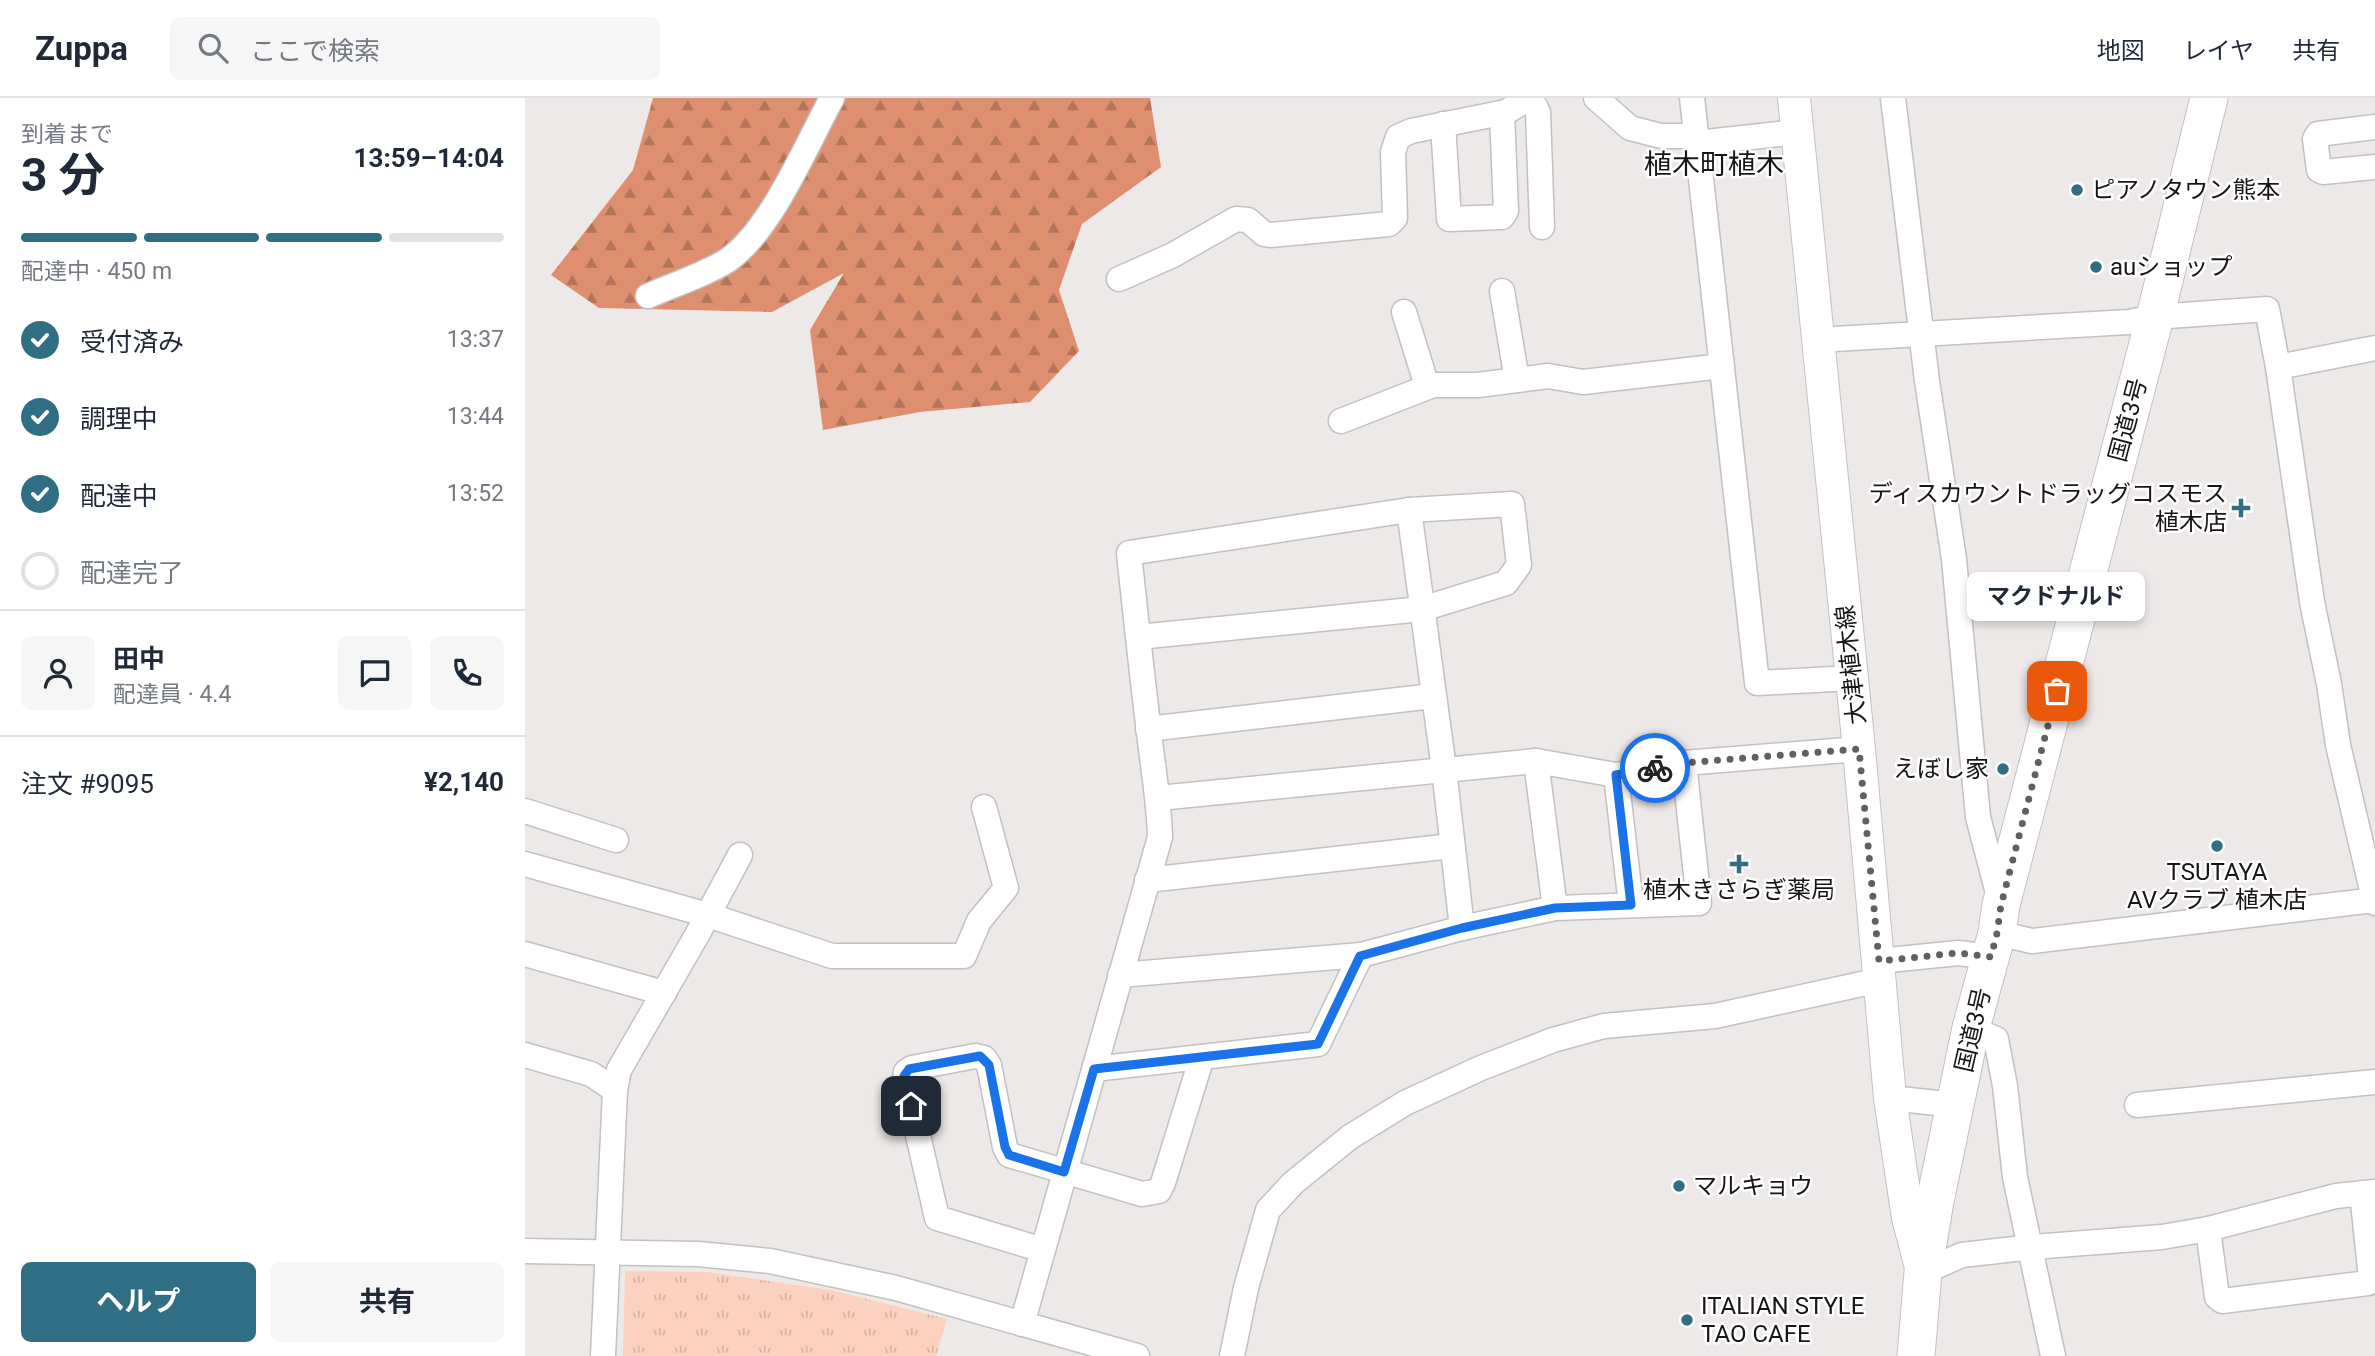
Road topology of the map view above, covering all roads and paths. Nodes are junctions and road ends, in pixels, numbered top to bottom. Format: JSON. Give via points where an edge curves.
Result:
{"nodes":[{"id":1,"x":832,"y":98,"type":"edge"},
{"id":2,"x":1522,"y":98,"type":"edge"},
{"id":3,"x":1596,"y":98,"type":"edge"},
{"id":4,"x":1692,"y":98,"type":"edge"},
{"id":5,"x":1794,"y":98,"type":"edge"},
{"id":6,"x":1893,"y":98,"type":"edge"},
{"id":7,"x":2209,"y":98,"type":"edge"},
{"id":8,"x":1501,"y":113,"type":"junction"},
{"id":9,"x":1443,"y":124,"type":"junction"},
{"id":10,"x":2375,"y":127,"type":"edge"},
{"id":11,"x":1797,"y":132,"type":"junction"},
{"id":12,"x":1697,"y":140,"type":"junction"},
{"id":13,"x":2375,"y":167,"type":"edge"},
{"id":14,"x":1542,"y":227,"type":"dead end"},
{"id":15,"x":1119,"y":278,"type":"dead end"},
{"id":16,"x":1502,"y":291,"type":"dead end"},
{"id":17,"x":648,"y":296,"type":"dead end"},
{"id":18,"x":1404,"y":312,"type":"dead end"},
{"id":19,"x":2155,"y":317,"type":"junction"},
{"id":20,"x":1921,"y":335,"type":"junction"},
{"id":21,"x":1817,"y":341,"type":"junction"},
{"id":22,"x":2375,"y":348,"type":"edge"},
{"id":23,"x":1722,"y":366,"type":"junction"},
{"id":24,"x":2278,"y":367,"type":"junction"},
{"id":25,"x":1517,"y":380,"type":"junction"},
{"id":26,"x":1427,"y":386,"type":"junction"},
{"id":27,"x":1341,"y":421,"type":"dead end"},
{"id":28,"x":1409,"y":510,"type":"junction"},
{"id":29,"x":1422,"y":609,"type":"junction"},
{"id":30,"x":1138,"y":637,"type":"junction"},
{"id":31,"x":1852,"y":678,"type":"junction"},
{"id":32,"x":1433,"y":696,"type":"junction"},
{"id":33,"x":1148,"y":729,"type":"junction"},
{"id":34,"x":1859,"y":749,"type":"junction"},
{"id":35,"x":1536,"y":761,"type":"junction"},
{"id":36,"x":1684,"y":763,"type":"junction"},
{"id":37,"x":1444,"y":769,"type":"junction"},
{"id":38,"x":1616,"y":775,"type":"junction"},
{"id":39,"x":1159,"y":798,"type":"junction"},
{"id":40,"x":984,"y":807,"type":"dead end"},
{"id":41,"x":525,"y":811,"type":"edge"},
{"id":42,"x":616,"y":840,"type":"dead end"},
{"id":43,"x":1452,"y":846,"type":"junction"},
{"id":44,"x":740,"y":855,"type":"dead end"},
{"id":45,"x":525,"y":864,"type":"edge"},
{"id":46,"x":1147,"y":880,"type":"junction"},
{"id":47,"x":2375,"y":901,"type":"edge"},
{"id":48,"x":1631,"y":905,"type":"junction"},
{"id":49,"x":1555,"y":908,"type":"junction"},
{"id":50,"x":708,"y":915,"type":"junction"},
{"id":51,"x":1462,"y":928,"type":"junction"},
{"id":52,"x":1996,"y":932,"type":"junction"},
{"id":53,"x":525,"y":954,"type":"edge"},
{"id":54,"x":1360,"y":956,"type":"junction"},
{"id":55,"x":1880,"y":971,"type":"junction"},
{"id":56,"x":1120,"y":975,"type":"junction"},
{"id":57,"x":664,"y":993,"type":"junction"},
{"id":58,"x":1971,"y":1028,"type":"junction"},
{"id":59,"x":525,"y":1055,"type":"edge"},
{"id":60,"x":1202,"y":1057,"type":"junction"},
{"id":61,"x":1094,"y":1069,"type":"junction"},
{"id":62,"x":2375,"y":1082,"type":"edge"},
{"id":63,"x":615,"y":1090,"type":"junction"},
{"id":64,"x":1890,"y":1098,"type":"junction"},
{"id":65,"x":1956,"y":1105,"type":"junction"},
{"id":66,"x":2137,"y":1105,"type":"dead end"},
{"id":67,"x":1064,"y":1172,"type":"junction"},
{"id":68,"x":2368,"y":1192,"type":"edge"},
{"id":69,"x":2208,"y":1229,"type":"junction"},
{"id":70,"x":2032,"y":1247,"type":"junction"},
{"id":71,"x":1042,"y":1250,"type":"junction"},
{"id":72,"x":525,"y":1251,"type":"edge"},
{"id":73,"x":609,"y":1254,"type":"junction"},
{"id":74,"x":1923,"y":1272,"type":"junction"},
{"id":75,"x":1021,"y":1324,"type":"junction"},
{"id":76,"x":603,"y":1356,"type":"edge"},
{"id":77,"x":1136,"y":1356,"type":"edge"},
{"id":78,"x":1233,"y":1356,"type":"edge"},
{"id":79,"x":1916,"y":1356,"type":"edge"},
{"id":80,"x":2053,"y":1356,"type":"edge"}],
"edges":[{"from":1,"to":17,"type":"street","via":[[754,237],[730,259]]},
{"from":2,"to":8,"type":"street"},
{"from":2,"to":14,"type":"street","via":[[1538,112]]},
{"from":3,"to":12,"type":"street","via":[[1630,128]]},
{"from":4,"to":12,"type":"street"},
{"from":5,"to":11,"type":"main road","name":"大津植木線"},
{"from":6,"to":20,"type":"street"},
{"from":7,"to":19,"type":"highway","name":"国道3号"},
{"from":8,"to":9,"type":"street"},
{"from":8,"to":9,"type":"street","via":[[1506,211],[1502,217],[1449,219]]},
{"from":9,"to":15,"type":"street","via":[[1404,133],[1394,143],[1395,218],[1389,224],[1270,235],[1248,220],[1235,219],[1173,255]]},
{"from":10,"to":13,"type":"street","via":[[2318,134],[2315,139],[2323,173]]},
{"from":11,"to":12,"type":"street"},
{"from":11,"to":21,"type":"main road","name":"大津植木線"},
{"from":12,"to":23,"type":"street"},
{"from":16,"to":25,"type":"street"},
{"from":18,"to":26,"type":"street"},
{"from":19,"to":20,"type":"street"},
{"from":19,"to":24,"type":"street","via":[[2266,310]]},
{"from":19,"to":52,"type":"highway","name":"国道3号"},
{"from":20,"to":21,"type":"street"},
{"from":20,"to":52,"type":"street","via":[[1954,559],[1978,817]]},
{"from":21,"to":31,"type":"main road","name":"大津植木線"},
{"from":22,"to":24,"type":"street"},
{"from":23,"to":25,"type":"street","via":[[1583,382],[1548,376]]},
{"from":23,"to":31,"type":"street","via":[[1757,683]]},
{"from":24,"to":47,"type":"street","via":[[2312,602]]},
{"from":25,"to":26,"type":"street"},
{"from":26,"to":27,"type":"street"},
{"from":28,"to":29,"type":"street"},
{"from":28,"to":29,"type":"street","via":[[1512,504],[1519,565],[1506,583]]},
{"from":28,"to":30,"type":"street","via":[[1129,552]]},
{"from":29,"to":30,"type":"street"},
{"from":29,"to":32,"type":"street"},
{"from":30,"to":33,"type":"street"},
{"from":31,"to":34,"type":"main road","name":"大津植木線"},
{"from":32,"to":33,"type":"street"},
{"from":32,"to":37,"type":"street"},
{"from":33,"to":39,"type":"street"},
{"from":34,"to":36,"type":"street"},
{"from":34,"to":55,"type":"main road","name":"大津植木線"},
{"from":35,"to":37,"type":"street"},
{"from":35,"to":38,"type":"street"},
{"from":35,"to":49,"type":"street"},
{"from":36,"to":38,"type":"street"},
{"from":36,"to":48,"type":"street","via":[[1699,903]]},
{"from":37,"to":39,"type":"street"},
{"from":37,"to":43,"type":"street"},
{"from":38,"to":48,"type":"street"},
{"from":39,"to":46,"type":"street","via":[[1160,837]]},
{"from":40,"to":50,"type":"street","via":[[1006,888],[979,921],[964,956],[832,956]]},
{"from":41,"to":42,"type":"street"},
{"from":43,"to":46,"type":"street"},
{"from":43,"to":51,"type":"street"},
{"from":44,"to":50,"type":"street"},
{"from":45,"to":50,"type":"street"},
{"from":46,"to":56,"type":"street"},
{"from":47,"to":52,"type":"street","via":[[2032,941]]},
{"from":48,"to":49,"type":"street"},
{"from":49,"to":51,"type":"street"},
{"from":50,"to":57,"type":"street"},
{"from":51,"to":54,"type":"street"},
{"from":52,"to":55,"type":"street","via":[[1958,953]]},
{"from":52,"to":58,"type":"highway","name":"国道3号"},
{"from":53,"to":57,"type":"street"},
{"from":54,"to":56,"type":"street"},
{"from":54,"to":60,"type":"street","via":[[1318,1044]]},
{"from":55,"to":64,"type":"main road","name":"大津植木線"},
{"from":55,"to":78,"type":"street","via":[[1715,1016],[1604,1026],[1553,1040],[1405,1102],[1350,1138],[1293,1183],[1268,1210]]},
{"from":56,"to":61,"type":"street"},
{"from":57,"to":63,"type":"street","via":[[619,1070]]},
{"from":58,"to":65,"type":"highway","name":"国道3号"},
{"from":58,"to":70,"type":"street","via":[[1996,1040],[2015,1177]]},
{"from":59,"to":63,"type":"street","via":[[591,1074]]},
{"from":60,"to":61,"type":"street"},
{"from":60,"to":67,"type":"street","via":[[1159,1191],[1142,1194]]},
{"from":61,"to":67,"type":"street"},
{"from":62,"to":66,"type":"street"},
{"from":63,"to":73,"type":"street"},
{"from":64,"to":65,"type":"street"},
{"from":64,"to":74,"type":"main road","name":"大津植木線","via":[[1908,1218]]},
{"from":65,"to":74,"type":"highway","name":"国道3号"},
{"from":67,"to":71,"type":"street"},
{"from":67,"to":71,"type":"street","via":[[1007,1152],[984,1058],[975,1056],[906,1072],[937,1217]]},
{"from":68,"to":69,"type":"street"},
{"from":68,"to":69,"type":"street","via":[[2368,1283],[2222,1301],[2217,1297]]},
{"from":69,"to":70,"type":"street","via":[[2139,1240]]},
{"from":70,"to":74,"type":"street","via":[[1962,1255]]},
{"from":70,"to":80,"type":"street"},
{"from":71,"to":75,"type":"street"},
{"from":72,"to":73,"type":"street"},
{"from":73,"to":75,"type":"street","via":[[698,1254],[770,1261],[896,1288]]},
{"from":73,"to":76,"type":"street"},
{"from":74,"to":79,"type":"highway","name":"国道3号"},
{"from":75,"to":77,"type":"street"}]}
